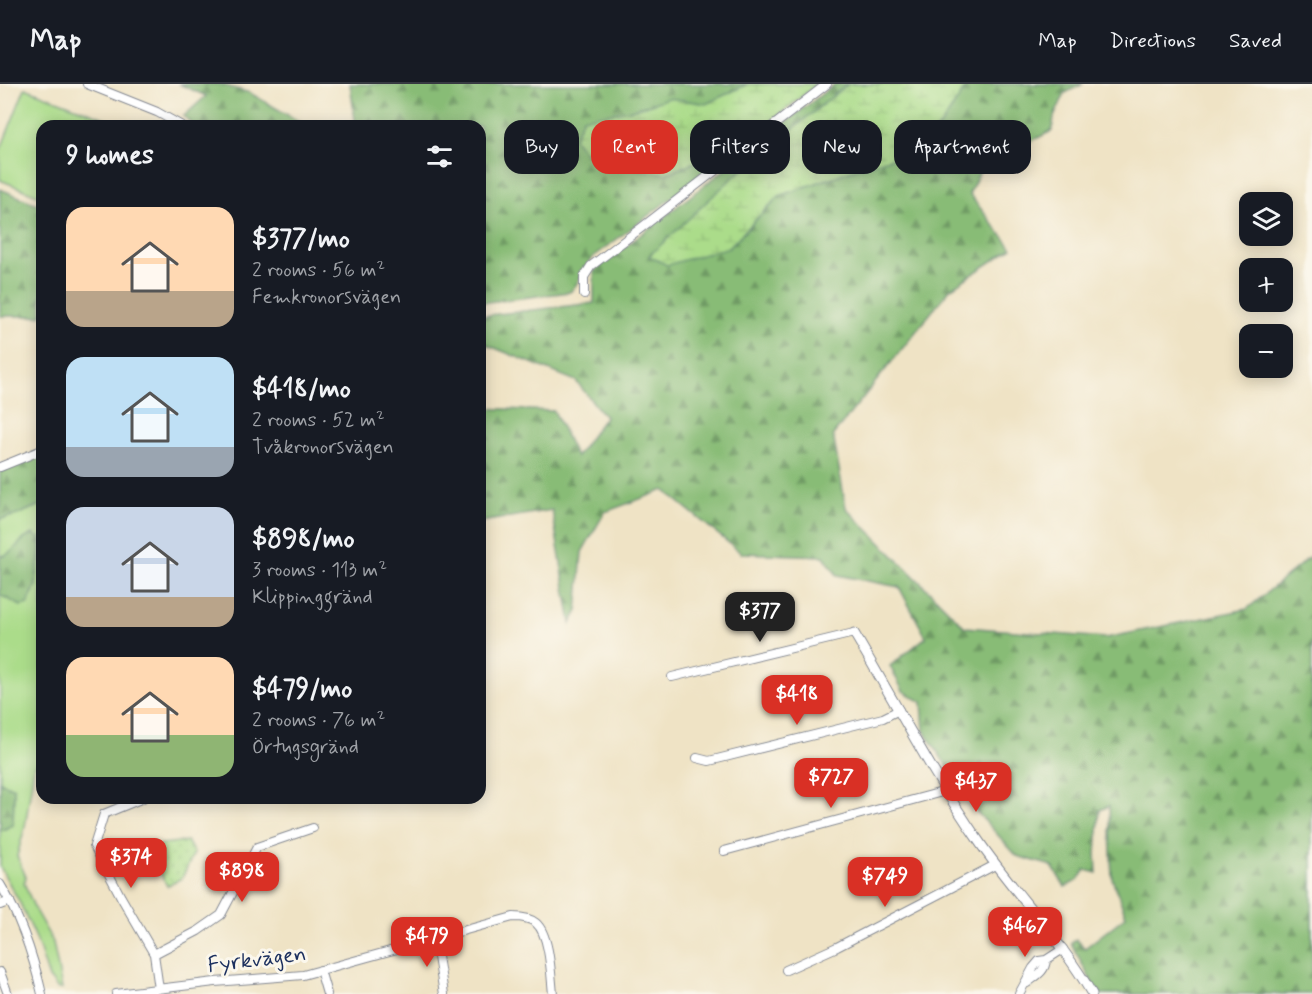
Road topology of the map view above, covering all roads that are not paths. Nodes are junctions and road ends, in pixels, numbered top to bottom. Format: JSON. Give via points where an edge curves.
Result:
{"nodes":[{"id":1,"x":87,"y":84,"type":"edge"},
{"id":2,"x":826,"y":84,"type":"edge"},
{"id":3,"x":171,"y":120,"type":"edge"},
{"id":4,"x":584,"y":295,"type":"dead end"},
{"id":5,"x":36,"y":452,"type":"edge"},
{"id":6,"x":0,"y":467,"type":"edge"},
{"id":7,"x":854,"y":633,"type":"joint"},
{"id":8,"x":672,"y":677,"type":"dead end"},
{"id":9,"x":899,"y":710,"type":"junction"},
{"id":10,"x":697,"y":758,"type":"dead end"},
{"id":11,"x":946,"y":791,"type":"junction"},
{"id":12,"x":128,"y":804,"type":"edge"},
{"id":13,"x":313,"y":828,"type":"dead end"},
{"id":14,"x":724,"y":851,"type":"dead end"},
{"id":15,"x":995,"y":865,"type":"junction"},
{"id":16,"x":0,"y":884,"type":"edge"},
{"id":17,"x":10,"y":901,"type":"junction"},
{"id":18,"x":0,"y":905,"type":"edge"},
{"id":19,"x":435,"y":938,"type":"junction"},
{"id":20,"x":1063,"y":949,"type":"junction"},
{"id":21,"x":154,"y":954,"type":"junction"},
{"id":22,"x":320,"y":970,"type":"junction"},
{"id":23,"x":786,"y":970,"type":"dead end"},
{"id":24,"x":0,"y":972,"type":"edge"},
{"id":25,"x":159,"y":989,"type":"junction"},
{"id":26,"x":8,"y":994,"type":"edge"},
{"id":27,"x":42,"y":994,"type":"edge"},
{"id":28,"x":116,"y":994,"type":"edge"},
{"id":29,"x":327,"y":994,"type":"edge"},
{"id":30,"x":444,"y":994,"type":"edge"},
{"id":31,"x":553,"y":994,"type":"edge"},
{"id":32,"x":1019,"y":994,"type":"edge"},
{"id":33,"x":1092,"y":994,"type":"edge"}],
"edges":[{"from":1,"to":3,"type":"street"},
{"from":2,"to":4,"type":"street","via":[[591,266],[584,277]]},
{"from":5,"to":6,"type":"street"},
{"from":7,"to":8,"type":"street"},
{"from":7,"to":9,"type":"street"},
{"from":9,"to":10,"type":"street","via":[[883,718],[709,761]]},
{"from":9,"to":11,"type":"street"},
{"from":11,"to":14,"type":"street"},
{"from":11,"to":15,"type":"street"},
{"from":12,"to":21,"type":"street","via":[[104,814],[94,846]]},
{"from":13,"to":21,"type":"street","via":[[257,847],[221,915]]},
{"from":15,"to":20,"type":"street"},
{"from":15,"to":23,"type":"street"},
{"from":16,"to":17,"type":"street"},
{"from":17,"to":18,"type":"street"},
{"from":17,"to":27,"type":"street","via":[[33,954]]},
{"from":19,"to":22,"type":"street","name":"Fyrkvägen"},
{"from":19,"to":30,"type":"street"},
{"from":19,"to":31,"type":"street","name":"Fyrkvägen","via":[[513,917],[529,919],[546,940]]},
{"from":20,"to":32,"type":"street","via":[[1046,960],[1039,974]]},
{"from":20,"to":33,"type":"street"},
{"from":21,"to":25,"type":"street"},
{"from":22,"to":25,"type":"street","name":"Fyrkvägen","via":[[286,978]]},
{"from":22,"to":29,"type":"street"},
{"from":24,"to":26,"type":"street"},
{"from":25,"to":28,"type":"street","name":"Fyrkvägen"}]}
